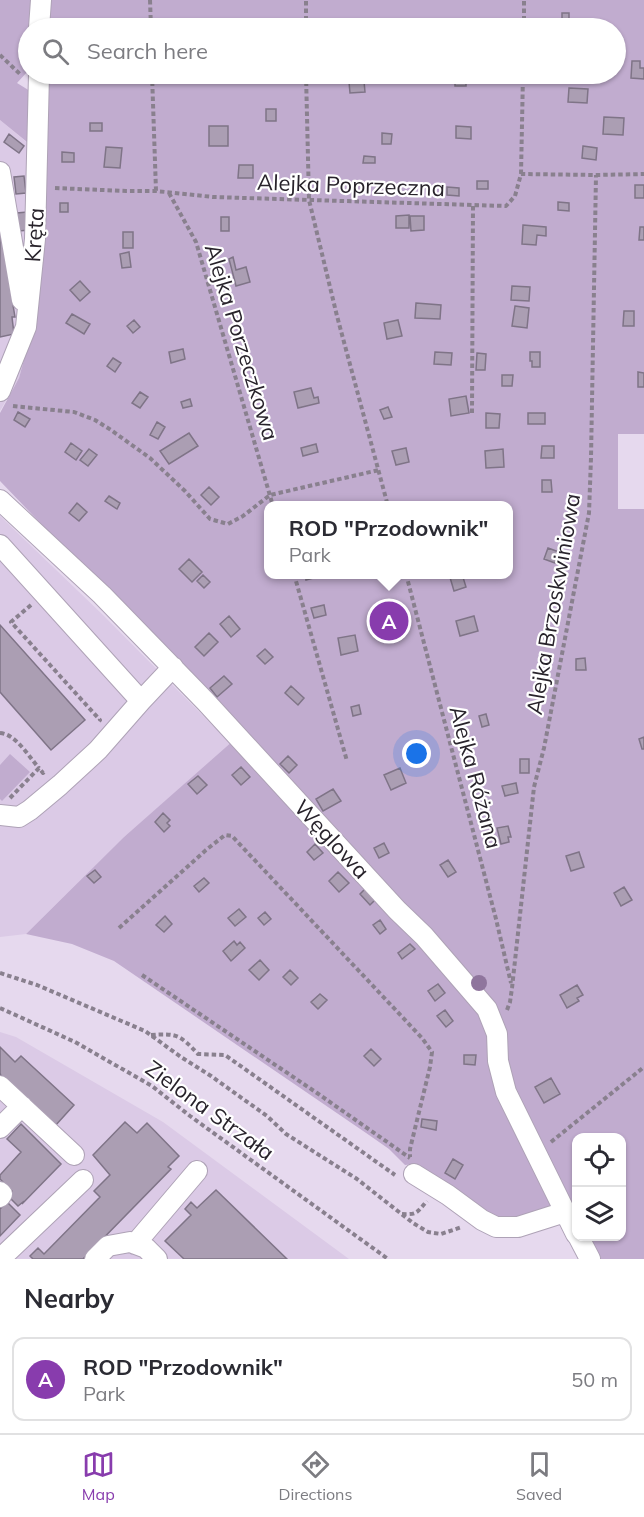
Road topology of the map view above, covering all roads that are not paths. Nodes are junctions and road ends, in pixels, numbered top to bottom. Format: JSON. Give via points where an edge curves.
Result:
{"nodes":[{"id":1,"x":41,"y":0,"type":"edge"},
{"id":2,"x":40,"y":18,"type":"edge"},
{"id":3,"x":39,"y":84,"type":"edge"},
{"id":4,"x":0,"y":172,"type":"edge"},
{"id":5,"x":26,"y":324,"type":"junction"},
{"id":6,"x":2,"y":398,"type":"edge"},
{"id":7,"x":0,"y":500,"type":"edge"},
{"id":8,"x":0,"y":545,"type":"edge"},
{"id":9,"x":173,"y":668,"type":"junction"},
{"id":10,"x":141,"y":700,"type":"junction"},
{"id":11,"x":2,"y":810,"type":"edge"},
{"id":12,"x":0,"y":1086,"type":"edge"},
{"id":13,"x":22,"y":1106,"type":"junction"},
{"id":14,"x":0,"y":1128,"type":"edge"},
{"id":15,"x":74,"y":1155,"type":"dead end"},
{"id":16,"x":412,"y":1166,"type":"road end"},
{"id":17,"x":197,"y":1171,"type":"dead end"},
{"id":18,"x":83,"y":1180,"type":"dead end"},
{"id":19,"x":565,"y":1212,"type":"junction"},
{"id":20,"x":572,"y":1225,"type":"edge"},
{"id":21,"x":580,"y":1241,"type":"edge"},
{"id":22,"x":135,"y":1244,"type":"junction"},
{"id":23,"x":0,"y":1259,"type":"edge"},
{"id":24,"x":95,"y":1259,"type":"edge"},
{"id":25,"x":157,"y":1259,"type":"edge"},
{"id":26,"x":590,"y":1259,"type":"edge"}],
"edges":[{"from":1,"to":2,"type":"street"},
{"from":3,"to":5,"type":"street","name":"Kręta","via":[[35,239]]},
{"from":4,"to":5,"type":"street"},
{"from":5,"to":6,"type":"street","name":"Kręta"},
{"from":7,"to":9,"type":"street","name":"Węglowa"},
{"from":8,"to":10,"type":"street"},
{"from":9,"to":10,"type":"street"},
{"from":9,"to":19,"type":"street","name":"Węglowa","via":[[488,1009],[497,1034],[498,1061],[506,1092]]},
{"from":10,"to":11,"type":"street","via":[[99,750],[30,810],[19,817]]},
{"from":12,"to":13,"type":"street"},
{"from":13,"to":14,"type":"street"},
{"from":13,"to":15,"type":"street"},
{"from":16,"to":19,"type":"street","via":[[437,1189],[496,1227],[518,1227]]},
{"from":17,"to":22,"type":"street"},
{"from":18,"to":23,"type":"street"},
{"from":19,"to":20,"type":"street","name":"Węglowa"},
{"from":21,"to":26,"type":"street","name":"Węglowa"},
{"from":22,"to":24,"type":"street","via":[[108,1246]]},
{"from":22,"to":25,"type":"street"}]}
